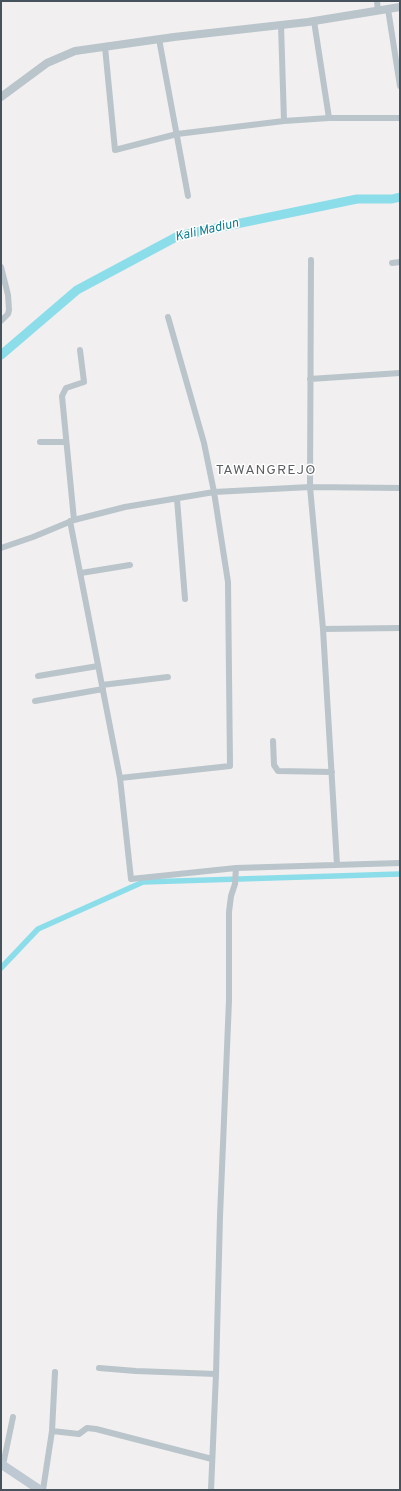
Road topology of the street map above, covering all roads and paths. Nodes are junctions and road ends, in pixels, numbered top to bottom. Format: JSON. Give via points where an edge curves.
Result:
{"nodes":[{"id":1,"x":377,"y":1,"type":"edge"},
{"id":2,"x":400,"y":7,"type":"edge"},
{"id":3,"x":388,"y":9,"type":"junction"},
{"id":4,"x":378,"y":10,"type":"junction"},
{"id":5,"x":314,"y":21,"type":"junction"},
{"id":6,"x":281,"y":25,"type":"junction"},
{"id":7,"x":160,"y":39,"type":"junction"},
{"id":8,"x":105,"y":47,"type":"junction"},
{"id":9,"x":400,"y":86,"type":"edge"},
{"id":10,"x":1,"y":97,"type":"edge"},
{"id":11,"x":328,"y":118,"type":"junction"},
{"id":12,"x":400,"y":118,"type":"edge"},
{"id":13,"x":284,"y":121,"type":"junction"},
{"id":14,"x":177,"y":134,"type":"junction"},
{"id":15,"x":188,"y":196,"type":"dead end"},
{"id":16,"x":311,"y":260,"type":"dead end"},
{"id":17,"x":400,"y":262,"type":"edge"},
{"id":18,"x":392,"y":263,"type":"dead end"},
{"id":19,"x":1,"y":267,"type":"edge"},
{"id":20,"x":168,"y":317,"type":"dead end"},
{"id":21,"x":1,"y":321,"type":"edge"},
{"id":22,"x":80,"y":350,"type":"dead end"},
{"id":23,"x":400,"y":373,"type":"edge"},
{"id":24,"x":310,"y":379,"type":"junction"},
{"id":25,"x":40,"y":442,"type":"dead end"},
{"id":26,"x":66,"y":442,"type":"junction"},
{"id":27,"x":310,"y":487,"type":"junction"},
{"id":28,"x":400,"y":488,"type":"edge"},
{"id":29,"x":214,"y":492,"type":"junction"},
{"id":30,"x":177,"y":499,"type":"junction"},
{"id":31,"x":72,"y":521,"type":"junction"},
{"id":32,"x":1,"y":548,"type":"edge"},
{"id":33,"x":130,"y":565,"type":"dead end"},
{"id":34,"x":81,"y":573,"type":"junction"},
{"id":35,"x":185,"y":599,"type":"dead end"},
{"id":36,"x":400,"y":628,"type":"edge"},
{"id":37,"x":323,"y":629,"type":"junction"},
{"id":38,"x":98,"y":666,"type":"junction"},
{"id":39,"x":38,"y":676,"type":"dead end"},
{"id":40,"x":168,"y":677,"type":"dead end"},
{"id":41,"x":102,"y":687,"type":"junction"},
{"id":42,"x":35,"y":701,"type":"dead end"},
{"id":43,"x":273,"y":741,"type":"dead end"},
{"id":44,"x":332,"y":772,"type":"junction"},
{"id":45,"x":120,"y":778,"type":"junction"},
{"id":46,"x":400,"y":863,"type":"edge"},
{"id":47,"x":337,"y":865,"type":"junction"},
{"id":48,"x":236,"y":870,"type":"junction"},
{"id":49,"x":100,"y":1368,"type":"dead end"},
{"id":50,"x":55,"y":1372,"type":"dead end"},
{"id":51,"x":216,"y":1374,"type":"junction"},
{"id":52,"x":13,"y":1417,"type":"dead end"},
{"id":53,"x":52,"y":1431,"type":"junction"},
{"id":54,"x":212,"y":1459,"type":"junction"},
{"id":55,"x":2,"y":1464,"type":"edge"},
{"id":56,"x":40,"y":1490,"type":"edge"},
{"id":57,"x":43,"y":1490,"type":"edge"},
{"id":58,"x":211,"y":1490,"type":"edge"}],
"edges":[{"from":1,"to":4,"type":"street"},
{"from":2,"to":3,"type":"street"},
{"from":3,"to":4,"type":"street"},
{"from":3,"to":9,"type":"street"},
{"from":4,"to":5,"type":"street"},
{"from":5,"to":6,"type":"street"},
{"from":5,"to":11,"type":"street"},
{"from":6,"to":7,"type":"street"},
{"from":6,"to":13,"type":"street"},
{"from":7,"to":8,"type":"street"},
{"from":7,"to":14,"type":"street"},
{"from":8,"to":10,"type":"street","via":[[60,56]]},
{"from":8,"to":14,"type":"street","via":[[115,150]]},
{"from":11,"to":12,"type":"street"},
{"from":11,"to":13,"type":"street"},
{"from":13,"to":14,"type":"street"},
{"from":14,"to":15,"type":"street"},
{"from":16,"to":24,"type":"street"},
{"from":17,"to":18,"type":"street"},
{"from":19,"to":21,"type":"street","via":[[9,310]]},
{"from":20,"to":29,"type":"street","via":[[204,443]]},
{"from":22,"to":26,"type":"street","via":[[84,382],[66,388],[63,392]]},
{"from":23,"to":24,"type":"street"},
{"from":24,"to":27,"type":"street"},
{"from":25,"to":26,"type":"street"},
{"from":26,"to":31,"type":"street"},
{"from":27,"to":28,"type":"street"},
{"from":27,"to":29,"type":"street"},
{"from":27,"to":37,"type":"street"},
{"from":29,"to":30,"type":"street"},
{"from":29,"to":45,"type":"street","via":[[228,582],[230,766]]},
{"from":30,"to":31,"type":"street","via":[[125,507]]},
{"from":30,"to":35,"type":"street"},
{"from":31,"to":32,"type":"street","via":[[33,538]]},
{"from":31,"to":34,"type":"street"},
{"from":33,"to":34,"type":"street"},
{"from":34,"to":38,"type":"street"},
{"from":36,"to":37,"type":"street"},
{"from":37,"to":44,"type":"street"},
{"from":38,"to":39,"type":"street"},
{"from":38,"to":41,"type":"street"},
{"from":40,"to":41,"type":"street"},
{"from":41,"to":42,"type":"street"},
{"from":41,"to":45,"type":"street"},
{"from":43,"to":44,"type":"street","via":[[274,765],[278,771]]},
{"from":44,"to":47,"type":"street"},
{"from":45,"to":48,"type":"street","via":[[131,879]]},
{"from":46,"to":47,"type":"street"},
{"from":47,"to":48,"type":"street"},
{"from":48,"to":51,"type":"street","via":[[229,912],[229,1000]]},
{"from":49,"to":51,"type":"street"},
{"from":50,"to":53,"type":"street"},
{"from":51,"to":54,"type":"street"},
{"from":52,"to":55,"type":"street"},
{"from":53,"to":54,"type":"street","via":[[79,1434],[87,1428],[96,1429]]},
{"from":53,"to":57,"type":"street"},
{"from":54,"to":58,"type":"street"},
{"from":55,"to":56,"type":"main road"}]}
